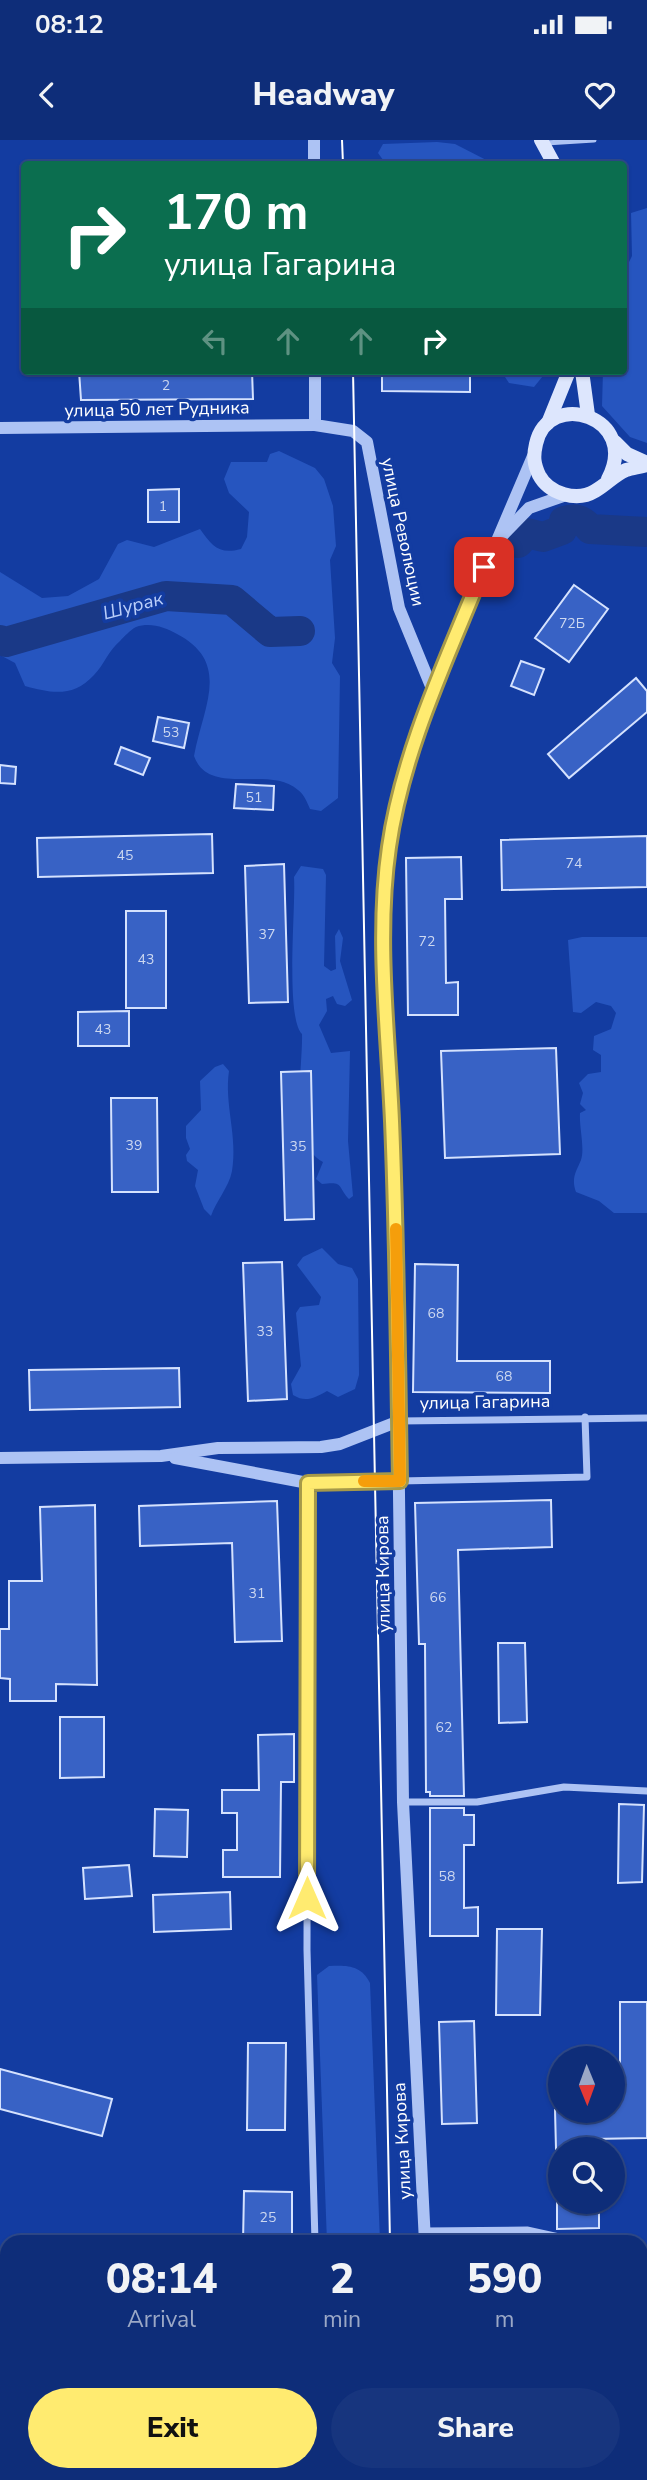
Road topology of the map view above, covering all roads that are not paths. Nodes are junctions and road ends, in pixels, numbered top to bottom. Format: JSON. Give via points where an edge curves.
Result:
{"nodes":[{"id":1,"x":314,"y":140,"type":"edge"},
{"id":2,"x":594,"y":140,"type":"edge"},
{"id":3,"x":542,"y":142,"type":"edge"},
{"id":4,"x":314,"y":161,"type":"edge"},
{"id":5,"x":552,"y":161,"type":"edge"},
{"id":6,"x":315,"y":375,"type":"edge"},
{"id":7,"x":567,"y":375,"type":"edge"},
{"id":8,"x":583,"y":375,"type":"edge"},
{"id":9,"x":588,"y":415,"type":"junction"},
{"id":10,"x":548,"y":423,"type":"junction"},
{"id":11,"x":315,"y":425,"type":"junction"},
{"id":12,"x":0,"y":428,"type":"edge"},
{"id":13,"x":615,"y":442,"type":"junction"},
{"id":14,"x":533,"y":456,"type":"junction"},
{"id":15,"x":647,"y":464,"type":"edge"},
{"id":16,"x":608,"y":479,"type":"junction"},
{"id":17,"x":566,"y":495,"type":"junction"},
{"id":18,"x":493,"y":546,"type":"junction"},
{"id":19,"x":433,"y":691,"type":"junction"},
{"id":20,"x":585,"y":1417,"type":"junction"},
{"id":21,"x":647,"y":1418,"type":"edge"},
{"id":22,"x":399,"y":1421,"type":"junction"},
{"id":23,"x":161,"y":1456,"type":"junction"},
{"id":24,"x":0,"y":1458,"type":"edge"},
{"id":25,"x":400,"y":1481,"type":"junction"},
{"id":26,"x":308,"y":1483,"type":"junction"},
{"id":27,"x":647,"y":1791,"type":"edge"},
{"id":28,"x":403,"y":1802,"type":"junction"},
{"id":29,"x":315,"y":2235,"type":"edge"},
{"id":30,"x":425,"y":2235,"type":"edge"},
{"id":31,"x":442,"y":2235,"type":"edge"},
{"id":32,"x":550,"y":2235,"type":"edge"}],
"edges":[{"from":1,"to":4,"type":"street"},
{"from":2,"to":3,"type":"lane"},
{"from":3,"to":5,"type":"main road"},
{"from":6,"to":11,"type":"street"},
{"from":7,"to":10,"type":"main road"},
{"from":8,"to":9,"type":"main road"},
{"from":9,"to":10,"type":"main road","via":[[571,414]]},
{"from":9,"to":13,"type":"main road","via":[[604,425]]},
{"from":10,"to":14,"type":"main road","via":[[537,437]]},
{"from":11,"to":12,"type":"street","name":"улица 50 лет Рудника"},
{"from":11,"to":19,"type":"street","name":"улица Революции","via":[[353,431],[367,442],[399,608]]},
{"from":13,"to":15,"type":"main road"},
{"from":13,"to":16,"type":"main road","via":[[615,467]]},
{"from":14,"to":17,"type":"main road","via":[[542,481]]},
{"from":14,"to":18,"type":"street","name":"улица Кирова"},
{"from":15,"to":16,"type":"main road"},
{"from":16,"to":17,"type":"main road","via":[[587,495]]},
{"from":17,"to":18,"type":"street","via":[[529,508]]},
{"from":18,"to":19,"type":"street","name":"улица Кирова"},
{"from":19,"to":22,"type":"street","name":"улица Кирова","via":[[400,794],[383,908]]},
{"from":20,"to":21,"type":"street","name":"улица Гагарина"},
{"from":20,"to":22,"type":"street","name":"улица Гагарина"},
{"from":20,"to":25,"type":"street","name":"улица Гагарина","via":[[587,1476]]},
{"from":22,"to":23,"type":"street","name":"улица Гагарина","via":[[340,1444],[218,1448]]},
{"from":22,"to":25,"type":"street","name":"улица Кирова"},
{"from":23,"to":24,"type":"street","name":"улица Гагарина"},
{"from":23,"to":26,"type":"street","name":"улица Гагарина"},
{"from":25,"to":26,"type":"street","name":"улица Гагарина"},
{"from":25,"to":28,"type":"street","name":"улица Кирова"},
{"from":26,"to":29,"type":"street","via":[[307,1950]]},
{"from":27,"to":28,"type":"street","via":[[564,1787],[477,1802]]},
{"from":28,"to":30,"type":"street","name":"улица Кирова"},
{"from":31,"to":32,"type":"street","via":[[527,2230]]}]}
